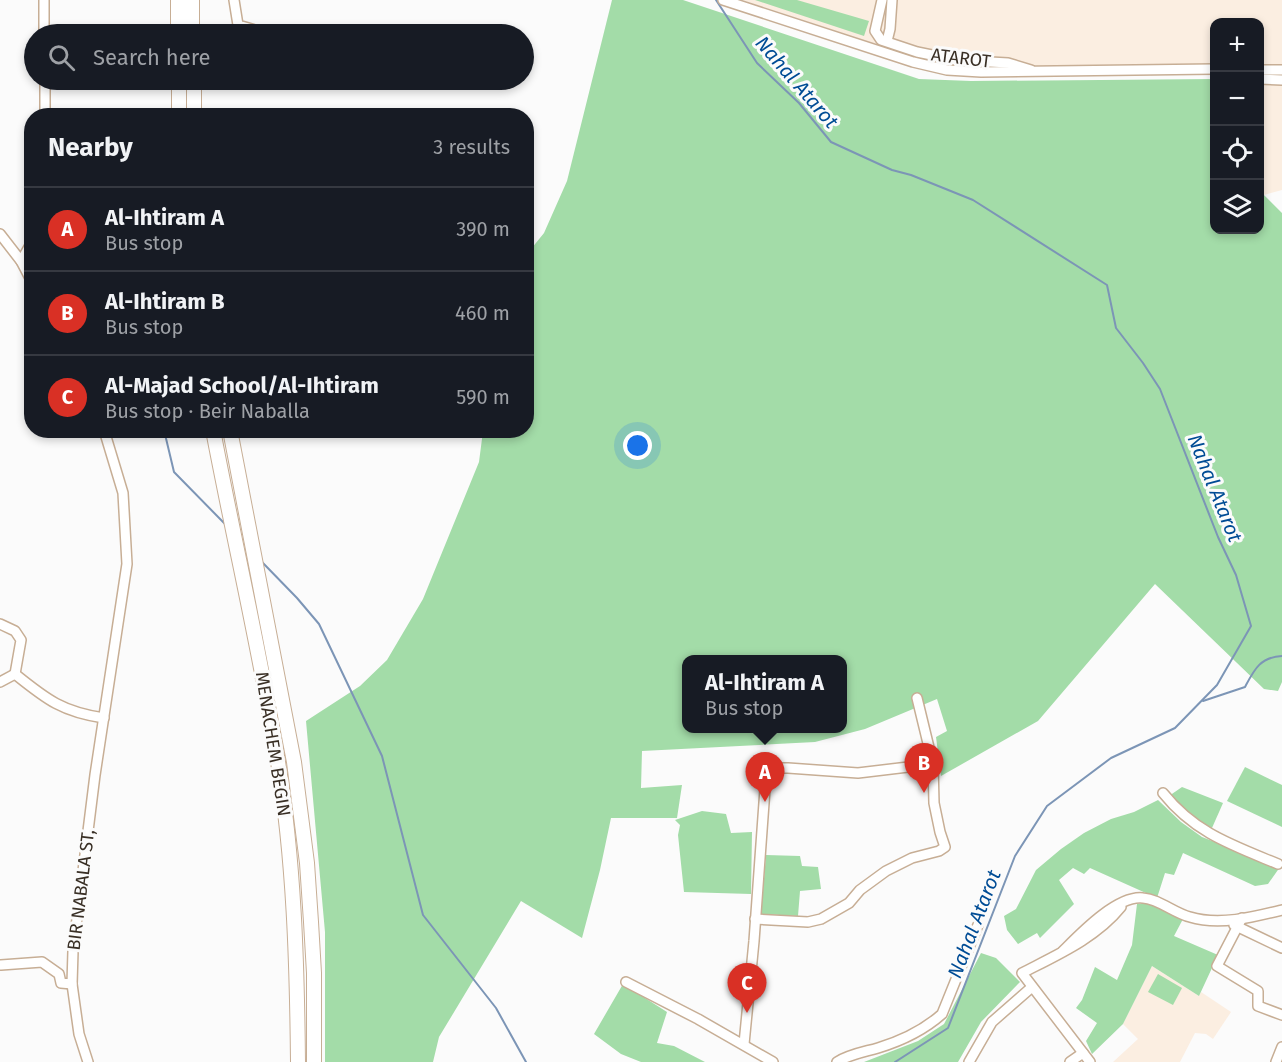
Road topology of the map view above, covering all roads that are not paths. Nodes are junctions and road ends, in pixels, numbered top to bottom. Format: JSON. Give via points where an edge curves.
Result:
{"nodes":[{"id":1,"x":44,"y":0,"type":"edge"},
{"id":2,"x":178,"y":0,"type":"edge"},
{"id":3,"x":192,"y":0,"type":"edge"},
{"id":4,"x":234,"y":0,"type":"edge"},
{"id":5,"x":723,"y":0,"type":"edge"},
{"id":6,"x":882,"y":0,"type":"edge"},
{"id":7,"x":892,"y":0,"type":"edge"},
{"id":8,"x":44,"y":24,"type":"edge"},
{"id":9,"x":178,"y":24,"type":"edge"},
{"id":10,"x":192,"y":24,"type":"edge"},
{"id":11,"x":238,"y":24,"type":"edge"},
{"id":12,"x":887,"y":41,"type":"junction"},
{"id":13,"x":1170,"y":69,"type":"junction"},
{"id":14,"x":1210,"y":69,"type":"edge"},
{"id":15,"x":1264,"y":70,"type":"edge"},
{"id":16,"x":1282,"y":70,"type":"edge"},
{"id":17,"x":1036,"y":72,"type":"junction"},
{"id":18,"x":1210,"y":73,"type":"edge"},
{"id":19,"x":1264,"y":79,"type":"edge"},
{"id":20,"x":1282,"y":80,"type":"edge"},
{"id":21,"x":45,"y":90,"type":"edge"},
{"id":22,"x":178,"y":90,"type":"edge"},
{"id":23,"x":194,"y":90,"type":"edge"},
{"id":24,"x":45,"y":108,"type":"edge"},
{"id":25,"x":179,"y":108,"type":"edge"},
{"id":26,"x":194,"y":108,"type":"edge"},
{"id":27,"x":0,"y":234,"type":"edge"},
{"id":28,"x":24,"y":256,"type":"edge"},
{"id":29,"x":21,"y":261,"type":"junction"},
{"id":30,"x":24,"y":267,"type":"edge"},
{"id":31,"x":106,"y":438,"type":"edge"},
{"id":32,"x":215,"y":438,"type":"edge"},
{"id":33,"x":232,"y":438,"type":"edge"},
{"id":34,"x":0,"y":624,"type":"edge"},
{"id":35,"x":15,"y":674,"type":"junction"},
{"id":36,"x":0,"y":682,"type":"edge"},
{"id":37,"x":917,"y":698,"type":"dead end"},
{"id":38,"x":104,"y":718,"type":"junction"},
{"id":39,"x":933,"y":764,"type":"junction"},
{"id":40,"x":1163,"y":793,"type":"dead end"},
{"id":41,"x":1278,"y":864,"type":"dead end"},
{"id":42,"x":1282,"y":910,"type":"edge"},
{"id":43,"x":755,"y":919,"type":"junction"},
{"id":44,"x":1240,"y":923,"type":"junction"},
{"id":45,"x":978,"y":925,"type":"dead end"},
{"id":46,"x":1282,"y":948,"type":"edge"},
{"id":47,"x":1,"y":965,"type":"edge"},
{"id":48,"x":626,"y":982,"type":"dead end"},
{"id":49,"x":72,"y":984,"type":"junction"},
{"id":50,"x":1032,"y":987,"type":"junction"},
{"id":51,"x":1282,"y":1015,"type":"edge"},
{"id":52,"x":744,"y":1044,"type":"junction"},
{"id":53,"x":1282,"y":1047,"type":"edge"},
{"id":54,"x":1083,"y":1053,"type":"junction"},
{"id":55,"x":88,"y":1062,"type":"edge"},
{"id":56,"x":298,"y":1062,"type":"edge"},
{"id":57,"x":314,"y":1062,"type":"edge"},
{"id":58,"x":773,"y":1062,"type":"edge"},
{"id":59,"x":837,"y":1062,"type":"edge"},
{"id":60,"x":969,"y":1062,"type":"edge"},
{"id":61,"x":1070,"y":1062,"type":"edge"},
{"id":62,"x":1090,"y":1062,"type":"edge"},
{"id":63,"x":1276,"y":1062,"type":"edge"}],
"edges":[{"from":1,"to":8,"type":"street"},
{"from":2,"to":9,"type":"highway"},
{"from":3,"to":10,"type":"highway"},
{"from":4,"to":11,"type":"street"},
{"from":5,"to":17,"type":"street","via":[[947,70]]},
{"from":6,"to":12,"type":"street","via":[[875,31],[881,40]]},
{"from":7,"to":12,"type":"street"},
{"from":12,"to":17,"type":"street","name":"ATAROT","via":[[917,52],[956,60],[1008,63]]},
{"from":13,"to":14,"type":"street"},
{"from":13,"to":17,"type":"street"},
{"from":13,"to":18,"type":"street"},
{"from":15,"to":16,"type":"street"},
{"from":19,"to":20,"type":"street"},
{"from":21,"to":24,"type":"street"},
{"from":22,"to":25,"type":"highway"},
{"from":23,"to":26,"type":"highway"},
{"from":27,"to":29,"type":"street"},
{"from":28,"to":29,"type":"street"},
{"from":29,"to":30,"type":"street"},
{"from":31,"to":38,"type":"street","name":"BIR NABALA ST,","via":[[123,493],[127,564]]},
{"from":32,"to":56,"type":"highway","name":"MENACHEM BEGIN","via":[[278,763],[295,924]]},
{"from":33,"to":57,"type":"highway","name":"MENACHEM BEGIN","via":[[294,762],[307,863],[314,973]]},
{"from":34,"to":35,"type":"street","via":[[15,631],[21,640]]},
{"from":35,"to":36,"type":"street"},
{"from":35,"to":38,"type":"street","via":[[46,700],[78,714]]},
{"from":37,"to":39,"type":"street"},
{"from":38,"to":49,"type":"street","name":"BIR NABALA ST,","via":[[94,775]]},
{"from":39,"to":43,"type":"street","via":[[934,803],[945,847],[886,871],[849,903],[821,919]]},
{"from":39,"to":43,"type":"street","via":[[858,773],[771,768],[765,789]]},
{"from":40,"to":41,"type":"street","via":[[1194,825]]},
{"from":42,"to":44,"type":"street"},
{"from":43,"to":52,"type":"street"},
{"from":44,"to":46,"type":"street"},
{"from":44,"to":50,"type":"street","via":[[1189,917],[1142,898],[1125,901],[1110,920],[1022,974]]},
{"from":44,"to":51,"type":"street","via":[[1217,966],[1258,991],[1258,1006]]},
{"from":45,"to":59,"type":"street","via":[[942,1014],[916,1032]]},
{"from":47,"to":49,"type":"street","via":[[42,962],[59,974],[61,983]]},
{"from":48,"to":52,"type":"street"},
{"from":49,"to":55,"type":"street","name":"BIR NABALA ST,","via":[[79,1034]]},
{"from":50,"to":54,"type":"street"},
{"from":50,"to":60,"type":"street","via":[[992,1022]]},
{"from":52,"to":58,"type":"street"},
{"from":53,"to":63,"type":"street"},
{"from":54,"to":61,"type":"street"},
{"from":54,"to":62,"type":"street"}]}
